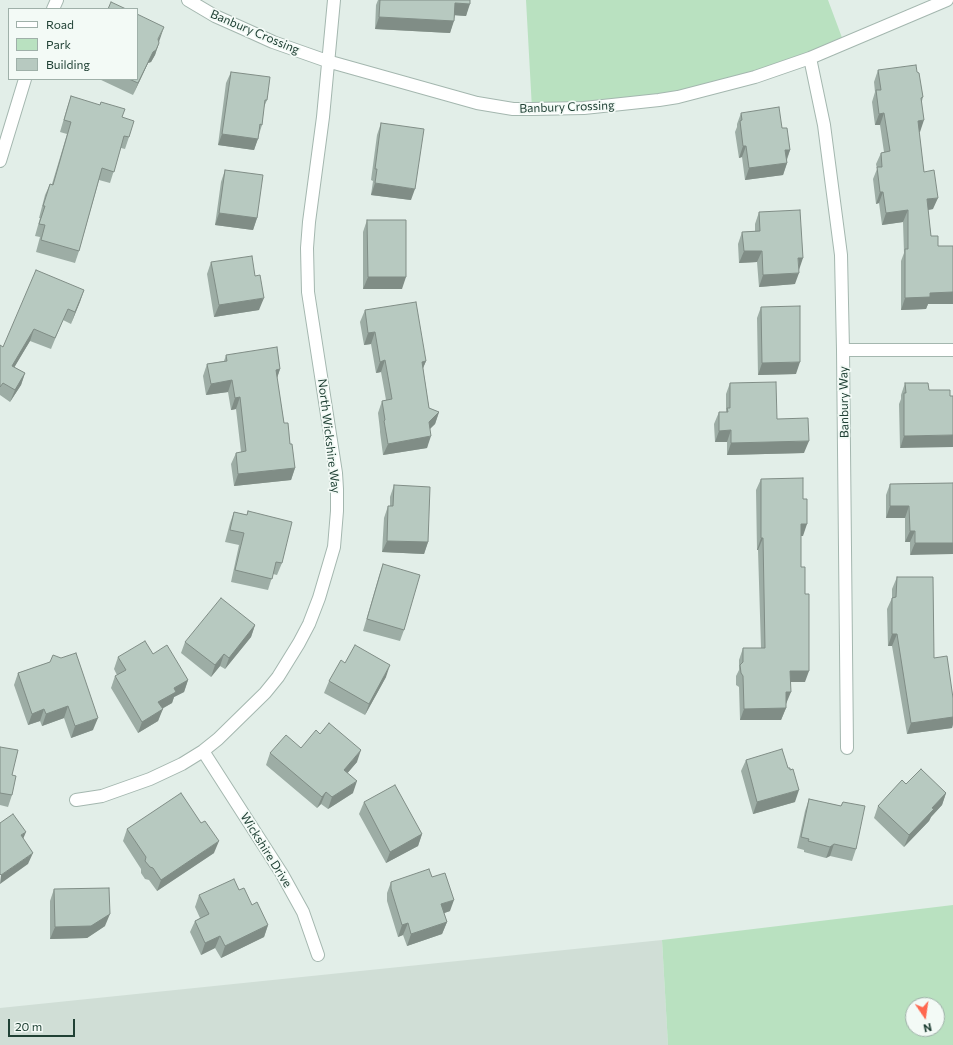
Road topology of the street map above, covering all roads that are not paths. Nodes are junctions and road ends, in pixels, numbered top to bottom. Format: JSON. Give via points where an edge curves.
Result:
{"nodes":[{"id":1,"x":188,"y":0,"type":"edge"},
{"id":2,"x":334,"y":0,"type":"edge"},
{"id":3,"x":947,"y":0,"type":"edge"},
{"id":4,"x":810,"y":58,"type":"junction"},
{"id":5,"x":327,"y":61,"type":"junction"},
{"id":6,"x":25,"y":80,"type":"edge"},
{"id":7,"x":0,"y":161,"type":"edge"},
{"id":8,"x":843,"y":350,"type":"junction"},
{"id":9,"x":953,"y":350,"type":"edge"},
{"id":10,"x":848,"y":748,"type":"dead end"},
{"id":11,"x":203,"y":751,"type":"junction"},
{"id":12,"x":76,"y":800,"type":"dead end"},
{"id":13,"x":318,"y":955,"type":"dead end"}],
"edges":[{"from":1,"to":5,"type":"street","name":"Banbury Crossing","via":[[273,42]]},
{"from":2,"to":5,"type":"street","name":"North Wickshire Way"},
{"from":3,"to":4,"type":"street","name":"Banbury Crossing"},
{"from":4,"to":5,"type":"street","name":"Banbury Crossing","via":[[755,77],[678,97],[622,105],[532,109],[513,109],[477,103]]},
{"from":4,"to":8,"type":"street","name":"Banbury Way","via":[[824,125],[839,239]]},
{"from":5,"to":11,"type":"street","name":"North Wickshire Way","via":[[323,117],[309,222],[307,270],[336,473],[337,511],[334,547],[309,624],[278,677],[266,693]]},
{"from":6,"to":7,"type":"street"},
{"from":8,"to":9,"type":"street"},
{"from":8,"to":10,"type":"street","name":"Banbury Way"},
{"from":11,"to":12,"type":"street","name":"North Wickshire Way","via":[[150,779],[102,796]]},
{"from":11,"to":13,"type":"street","name":"Wickshire Drive","via":[[282,874],[303,912]]}]}
